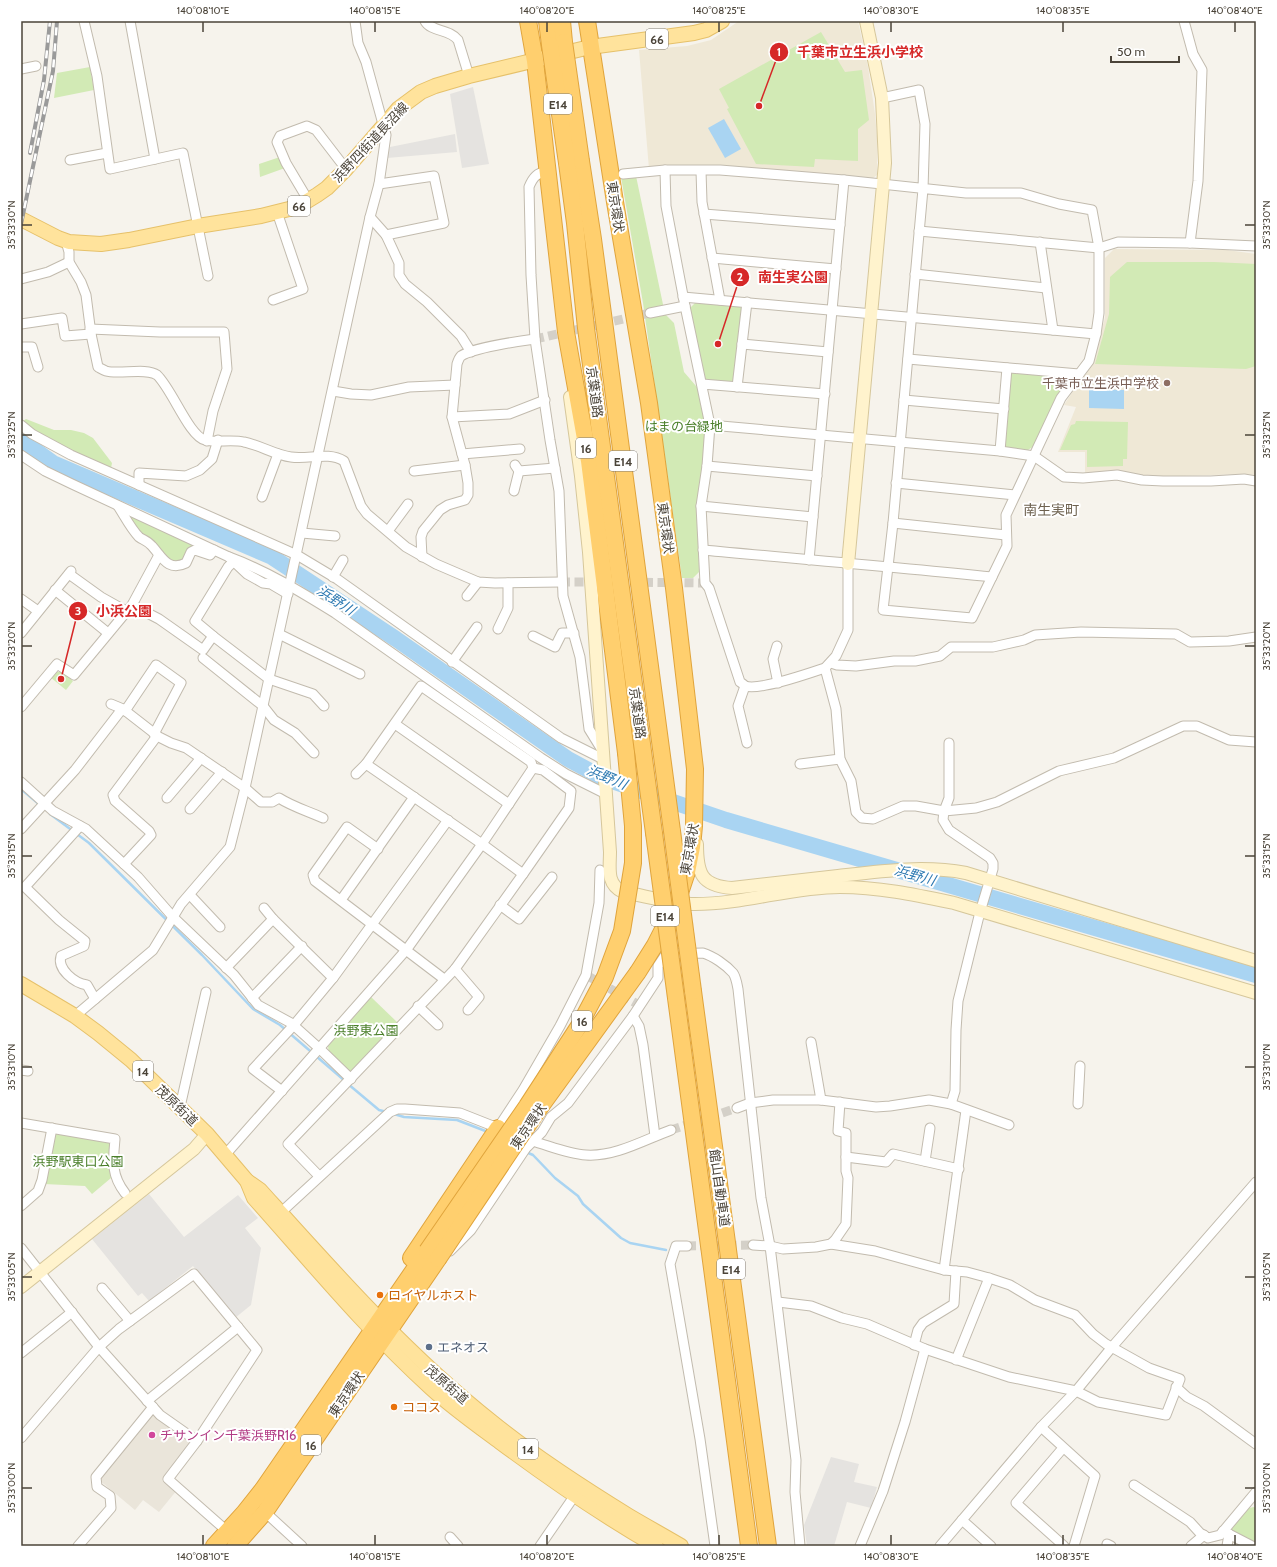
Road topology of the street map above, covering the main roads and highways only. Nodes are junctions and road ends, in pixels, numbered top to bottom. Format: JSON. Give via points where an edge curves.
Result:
{"nodes":[{"id":1,"x":528,"y":21,"type":"edge"},
{"id":2,"x":547,"y":21,"type":"edge"},
{"id":3,"x":562,"y":21,"type":"edge"},
{"id":4,"x":587,"y":21,"type":"edge"},
{"id":5,"x":722,"y":21,"type":"edge"},
{"id":6,"x":557,"y":44,"type":"junction"},
{"id":7,"x":590,"y":47,"type":"junction"},
{"id":8,"x":536,"y":61,"type":"junction"},
{"id":9,"x":574,"y":162,"type":"junction"},
{"id":10,"x":21,"y":219,"type":"edge"},
{"id":11,"x":672,"y":831,"type":"joint"},
{"id":12,"x":654,"y":833,"type":"joint"},
{"id":13,"x":21,"y":984,"type":"edge"},
{"id":14,"x":498,"y":1128,"type":"road end"},
{"id":15,"x":432,"y":1255,"type":"junction"},
{"id":16,"x":382,"y":1327,"type":"junction"},
{"id":17,"x":231,"y":1539,"type":"edge"},
{"id":18,"x":660,"y":1542,"type":"edge"},
{"id":19,"x":214,"y":1546,"type":"edge"},
{"id":20,"x":681,"y":1546,"type":"edge"},
{"id":21,"x":749,"y":1546,"type":"edge"},
{"id":22,"x":768,"y":1546,"type":"edge"}],
"edges":[{"from":1,"to":8,"type":"highway","name":"東京環状","number":"16"},
{"from":2,"to":6,"type":"highway","name":"京葉道路","number":"E14"},
{"from":3,"to":6,"type":"highway","name":"京葉道路","number":"E14"},
{"from":4,"to":7,"type":"highway","name":"東京環状","number":"16"},
{"from":5,"to":7,"type":"main road","name":"浜野四街道長沼線","number":"66","via":[[706,30],[684,36]]},
{"from":6,"to":9,"type":"highway","name":"京葉道路","number":"E14","bridge":true},
{"from":7,"to":8,"type":"main road","name":"浜野四街道長沼線","number":"66"},
{"from":7,"to":15,"type":"highway","name":"東京環状","number":"16","bridge":true,"via":[[653,433],[674,588],[693,743],[696,790],[692,847],[678,902],[638,972]]},
{"from":8,"to":10,"type":"main road","name":"浜野四街道長沼線","number":"66","via":[[470,76],[421,92],[398,109],[327,188],[299,206],[122,241],[82,244],[66,241]]},
{"from":8,"to":15,"type":"highway","name":"東京環状","number":"16","bridge":true,"via":[[566,332],[589,461],[626,753],[633,826],[632,863],[622,931],[605,977],[587,1014]]},
{"from":9,"to":11,"type":"highway","name":"京葉道路","number":"E14","via":[[594,247]]},
{"from":9,"to":12,"type":"highway","name":"京葉道路","number":"E14","via":[[575,223],[586,328]]},
{"from":11,"to":22,"type":"highway","name":"館山自動車道","number":"E14","bridge":true},
{"from":12,"to":21,"type":"highway","name":"館山自動車道","number":"E14","bridge":true},
{"from":13,"to":16,"type":"main road","name":"茂原街道","number":"14","via":[[75,1016],[131,1060],[207,1134],[247,1181],[260,1190],[277,1216]]},
{"from":14,"to":16,"type":"highway","number":"16","via":[[394,1284]]},
{"from":15,"to":16,"type":"highway","name":"東京環状","number":"16"},
{"from":16,"to":17,"type":"highway","name":"東京環状","number":"16","via":[[263,1489]]},
{"from":16,"to":17,"type":"highway","name":"東京環状","number":"16","via":[[265,1512]]},
{"from":16,"to":18,"type":"main road","name":"茂原街道","number":"14","via":[[492,1423],[564,1474],[630,1516]]},
{"from":16,"to":18,"type":"main road","name":"茂原街道","number":"14","via":[[432,1389],[459,1411],[575,1496],[606,1516]]},
{"from":17,"to":19,"type":"highway","name":"東京環状","number":"16"},
{"from":18,"to":20,"type":"main road","name":"茂原街道","number":"14"}]}
